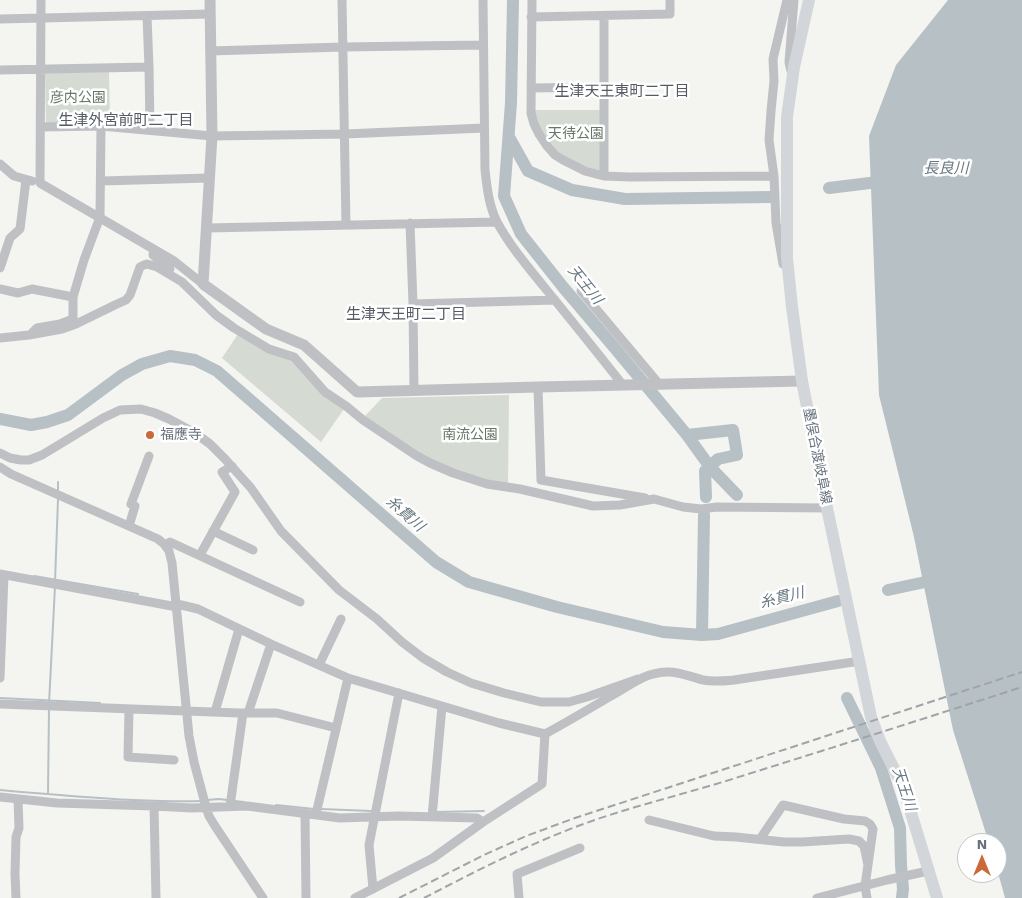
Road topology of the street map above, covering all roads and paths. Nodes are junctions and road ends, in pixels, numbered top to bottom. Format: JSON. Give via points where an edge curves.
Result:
{"nodes":[{"id":1,"x":41,"y":0,"type":"edge"},
{"id":2,"x":210,"y":0,"type":"edge"},
{"id":3,"x":342,"y":0,"type":"edge"},
{"id":4,"x":483,"y":0,"type":"edge"},
{"id":5,"x":532,"y":0,"type":"edge"},
{"id":6,"x":670,"y":0,"type":"edge"},
{"id":7,"x":787,"y":0,"type":"edge"},
{"id":8,"x":794,"y":0,"type":"edge"},
{"id":9,"x":809,"y":0,"type":"edge"},
{"id":10,"x":210,"y":14,"type":"junction"},
{"id":11,"x":147,"y":16,"type":"junction"},
{"id":12,"x":604,"y":16,"type":"junction"},
{"id":13,"x":532,"y":17,"type":"junction"},
{"id":14,"x":41,"y":18,"type":"junction"},
{"id":15,"x":0,"y":19,"type":"edge"},
{"id":16,"x":483,"y":45,"type":"junction"},
{"id":17,"x":343,"y":47,"type":"junction"},
{"id":18,"x":210,"y":51,"type":"junction"},
{"id":19,"x":150,"y":67,"type":"junction"},
{"id":20,"x":41,"y":69,"type":"junction"},
{"id":21,"x":0,"y":70,"type":"edge"},
{"id":22,"x":792,"y":78,"type":"junction"},
{"id":23,"x":531,"y":88,"type":"junction"},
{"id":24,"x":603,"y":88,"type":"junction"},
{"id":25,"x":101,"y":126,"type":"junction"},
{"id":26,"x":41,"y":127,"type":"junction"},
{"id":27,"x":484,"y":128,"type":"junction"},
{"id":28,"x":150,"y":130,"type":"junction"},
{"id":29,"x":345,"y":134,"type":"junction"},
{"id":30,"x":212,"y":136,"type":"junction"},
{"id":31,"x":0,"y":164,"type":"edge"},
{"id":32,"x":604,"y":176,"type":"junction"},
{"id":33,"x":774,"y":176,"type":"junction"},
{"id":34,"x":209,"y":178,"type":"junction"},
{"id":35,"x":26,"y":180,"type":"junction"},
{"id":36,"x":101,"y":181,"type":"junction"},
{"id":37,"x":40,"y":183,"type":"junction"},
{"id":38,"x":100,"y":217,"type":"junction"},
{"id":39,"x":497,"y":222,"type":"junction"},
{"id":40,"x":410,"y":223,"type":"junction"},
{"id":41,"x":346,"y":224,"type":"junction"},
{"id":42,"x":207,"y":228,"type":"junction"},
{"id":43,"x":154,"y":250,"type":"junction"},
{"id":44,"x":1,"y":261,"type":"edge"},
{"id":45,"x":182,"y":282,"type":"junction"},
{"id":46,"x":203,"y":284,"type":"junction"},
{"id":47,"x":790,"y":284,"type":"junction"},
{"id":48,"x":0,"y":289,"type":"edge"},
{"id":49,"x":581,"y":292,"type":"dead end"},
{"id":50,"x":73,"y":297,"type":"junction"},
{"id":51,"x":555,"y":300,"type":"junction"},
{"id":52,"x":413,"y":304,"type":"junction"},
{"id":53,"x":29,"y":334,"type":"junction"},
{"id":54,"x":0,"y":338,"type":"edge"},
{"id":55,"x":802,"y":381,"type":"junction"},
{"id":56,"x":624,"y":384,"type":"junction"},
{"id":57,"x":655,"y":384,"type":"junction"},
{"id":58,"x":538,"y":386,"type":"junction"},
{"id":59,"x":414,"y":390,"type":"junction"},
{"id":60,"x":0,"y":453,"type":"edge"},
{"id":61,"x":149,"y":456,"type":"dead end"},
{"id":62,"x":232,"y":466,"type":"junction"},
{"id":63,"x":0,"y":467,"type":"edge"},
{"id":64,"x":654,"y":499,"type":"junction"},
{"id":65,"x":827,"y":508,"type":"junction"},
{"id":66,"x":129,"y":526,"type":"junction"},
{"id":67,"x":213,"y":531,"type":"junction"},
{"id":68,"x":165,"y":545,"type":"junction"},
{"id":69,"x":253,"y":550,"type":"dead end"},
{"id":70,"x":200,"y":555,"type":"junction"},
{"id":71,"x":2,"y":575,"type":"edge"},
{"id":72,"x":300,"y":602,"type":"dead end"},
{"id":73,"x":177,"y":606,"type":"junction"},
{"id":74,"x":341,"y":619,"type":"dead end"},
{"id":75,"x":239,"y":629,"type":"junction"},
{"id":76,"x":271,"y":644,"type":"junction"},
{"id":77,"x":860,"y":661,"type":"junction"},
{"id":78,"x":319,"y":665,"type":"junction"},
{"id":79,"x":0,"y":678,"type":"edge"},
{"id":80,"x":348,"y":678,"type":"junction"},
{"id":81,"x":638,"y":679,"type":"junction"},
{"id":82,"x":399,"y":693,"type":"junction"},
{"id":83,"x":0,"y":704,"type":"edge"},
{"id":84,"x":442,"y":706,"type":"junction"},
{"id":85,"x":129,"y":709,"type":"junction"},
{"id":86,"x":187,"y":711,"type":"junction"},
{"id":87,"x":215,"y":712,"type":"junction"},
{"id":88,"x":246,"y":713,"type":"junction"},
{"id":89,"x":336,"y":728,"type":"junction"},
{"id":90,"x":544,"y":734,"type":"junction"},
{"id":91,"x":174,"y":760,"type":"dead end"},
{"id":92,"x":0,"y":797,"type":"edge"},
{"id":93,"x":18,"y":799,"type":"junction"},
{"id":94,"x":154,"y":806,"type":"junction"},
{"id":95,"x":230,"y":806,"type":"junction"},
{"id":96,"x":206,"y":807,"type":"junction"},
{"id":97,"x":306,"y":813,"type":"junction"},
{"id":98,"x":316,"y":814,"type":"junction"},
{"id":99,"x":375,"y":817,"type":"junction"},
{"id":100,"x":432,"y":817,"type":"junction"},
{"id":101,"x":649,"y":820,"type":"dead end"},
{"id":102,"x":483,"y":822,"type":"junction"},
{"id":103,"x":760,"y":839,"type":"junction"},
{"id":104,"x":580,"y":848,"type":"dead end"},
{"id":105,"x":868,"y":865,"type":"junction"},
{"id":106,"x":926,"y":871,"type":"junction"},
{"id":107,"x":861,"y":887,"type":"junction"},
{"id":108,"x":373,"y":889,"type":"junction"},
{"id":109,"x":16,"y":898,"type":"edge"},
{"id":110,"x":156,"y":898,"type":"edge"},
{"id":111,"x":263,"y":898,"type":"edge"},
{"id":112,"x":306,"y":898,"type":"edge"},
{"id":113,"x":355,"y":898,"type":"edge"},
{"id":114,"x":519,"y":898,"type":"edge"},
{"id":115,"x":816,"y":898,"type":"edge"},
{"id":116,"x":858,"y":898,"type":"edge"},
{"id":117,"x":867,"y":898,"type":"edge"},
{"id":118,"x":936,"y":898,"type":"edge"}],
"edges":[{"from":1,"to":14,"type":"street"},
{"from":2,"to":10,"type":"street"},
{"from":3,"to":17,"type":"street"},
{"from":4,"to":16,"type":"street"},
{"from":5,"to":13,"type":"street"},
{"from":6,"to":12,"type":"street","via":[[670,14]]},
{"from":7,"to":33,"type":"street","via":[[774,59],[769,140]]},
{"from":8,"to":22,"type":"street","via":[[789,62]]},
{"from":9,"to":22,"type":"main road","name":"墨俣合渡岐阜線"},
{"from":10,"to":11,"type":"street"},
{"from":10,"to":18,"type":"street"},
{"from":11,"to":14,"type":"street"},
{"from":11,"to":19,"type":"street"},
{"from":12,"to":13,"type":"street"},
{"from":12,"to":24,"type":"street"},
{"from":13,"to":23,"type":"street"},
{"from":14,"to":15,"type":"street"},
{"from":14,"to":20,"type":"street"},
{"from":16,"to":17,"type":"street"},
{"from":16,"to":27,"type":"street"},
{"from":17,"to":18,"type":"street"},
{"from":17,"to":29,"type":"street"},
{"from":18,"to":30,"type":"street"},
{"from":19,"to":20,"type":"street"},
{"from":19,"to":28,"type":"street"},
{"from":20,"to":21,"type":"street"},
{"from":20,"to":26,"type":"street"},
{"from":22,"to":47,"type":"main road","name":"墨俣合渡岐阜線","via":[[787,117],[786,172]]},
{"from":23,"to":24,"type":"street"},
{"from":23,"to":32,"type":"street","via":[[532,119],[547,146],[563,160]]},
{"from":24,"to":32,"type":"street"},
{"from":25,"to":26,"type":"street"},
{"from":25,"to":28,"type":"street"},
{"from":25,"to":36,"type":"street"},
{"from":26,"to":37,"type":"street"},
{"from":27,"to":29,"type":"street"},
{"from":27,"to":39,"type":"street","via":[[487,194]]},
{"from":28,"to":30,"type":"street"},
{"from":29,"to":30,"type":"street"},
{"from":29,"to":41,"type":"street"},
{"from":30,"to":34,"type":"street"},
{"from":31,"to":35,"type":"street","via":[[14,176]]},
{"from":32,"to":33,"type":"street"},
{"from":33,"to":47,"type":"street","via":[[776,223],[782,262]]},
{"from":34,"to":36,"type":"street"},
{"from":34,"to":42,"type":"street"},
{"from":35,"to":37,"type":"street"},
{"from":35,"to":44,"type":"street","via":[[20,229],[10,238]]},
{"from":36,"to":38,"type":"street"},
{"from":37,"to":38,"type":"street"},
{"from":38,"to":43,"type":"street"},
{"from":38,"to":50,"type":"street"},
{"from":39,"to":40,"type":"street"},
{"from":39,"to":51,"type":"street"},
{"from":40,"to":41,"type":"street"},
{"from":40,"to":52,"type":"street"},
{"from":41,"to":42,"type":"street"},
{"from":42,"to":46,"type":"street"},
{"from":43,"to":45,"type":"street","via":[[153,255]]},
{"from":43,"to":46,"type":"street"},
{"from":45,"to":53,"type":"street","via":[[157,267],[144,265],[140,267],[126,300],[62,329]]},
{"from":45,"to":64,"type":"street","via":[[216,315],[269,349],[294,357],[325,392],[430,463],[487,484],[593,506]]},
{"from":46,"to":59,"type":"street","via":[[266,329],[304,345],[357,392]]},
{"from":47,"to":55,"type":"main road","name":"墨俣合渡岐阜線"},
{"from":48,"to":50,"type":"street","via":[[18,294],[32,289]]},
{"from":49,"to":57,"type":"street"},
{"from":50,"to":53,"type":"street","via":[[73,319],[37,328]]},
{"from":51,"to":52,"type":"street"},
{"from":51,"to":56,"type":"street"},
{"from":52,"to":59,"type":"street"},
{"from":53,"to":54,"type":"street"},
{"from":55,"to":57,"type":"street"},
{"from":55,"to":65,"type":"main road","name":"墨俣合渡岐阜線"},
{"from":56,"to":57,"type":"street"},
{"from":56,"to":58,"type":"street"},
{"from":58,"to":59,"type":"street"},
{"from":58,"to":64,"type":"street","via":[[541,480]]},
{"from":60,"to":62,"type":"street","via":[[10,458],[29,460],[120,410],[141,409],[169,418],[195,433]]},
{"from":61,"to":66,"type":"street","via":[[131,504],[136,506]]},
{"from":62,"to":67,"type":"street","via":[[222,472],[235,492]]},
{"from":62,"to":81,"type":"street","via":[[281,531],[339,590],[423,658],[447,672],[472,683],[541,702],[569,702]]},
{"from":63,"to":66,"type":"street","via":[[18,478]]},
{"from":64,"to":65,"type":"street","via":[[701,509]]},
{"from":65,"to":77,"type":"main road","name":"墨俣合渡岐阜線"},
{"from":66,"to":68,"type":"street"},
{"from":67,"to":69,"type":"street"},
{"from":67,"to":70,"type":"street"},
{"from":68,"to":70,"type":"street","via":[[170,542]]},
{"from":68,"to":73,"type":"street","via":[[172,563]]},
{"from":70,"to":72,"type":"street"},
{"from":71,"to":73,"type":"street"},
{"from":71,"to":79,"type":"street"},
{"from":73,"to":75,"type":"street","via":[[198,610]]},
{"from":73,"to":86,"type":"street"},
{"from":74,"to":78,"type":"street"},
{"from":75,"to":76,"type":"street"},
{"from":75,"to":87,"type":"street"},
{"from":76,"to":78,"type":"street"},
{"from":76,"to":88,"type":"street"},
{"from":77,"to":81,"type":"street","via":[[734,680],[702,680],[668,672]]},
{"from":77,"to":106,"type":"main road","name":"墨俣合渡岐阜線","via":[[871,717],[908,803]]},
{"from":78,"to":80,"type":"street"},
{"from":80,"to":82,"type":"street"},
{"from":80,"to":89,"type":"street"},
{"from":81,"to":90,"type":"street"},
{"from":82,"to":84,"type":"street"},
{"from":82,"to":99,"type":"street"},
{"from":83,"to":85,"type":"street"},
{"from":84,"to":90,"type":"street"},
{"from":84,"to":100,"type":"street"},
{"from":85,"to":86,"type":"street"},
{"from":85,"to":91,"type":"street","via":[[128,757]]},
{"from":86,"to":87,"type":"street"},
{"from":86,"to":96,"type":"street","via":[[194,762]]},
{"from":87,"to":88,"type":"street"},
{"from":88,"to":89,"type":"street","via":[[277,713]]},
{"from":88,"to":95,"type":"street"},
{"from":89,"to":98,"type":"street"},
{"from":90,"to":102,"type":"street","via":[[542,784]]},
{"from":92,"to":93,"type":"street"},
{"from":93,"to":94,"type":"street"},
{"from":93,"to":109,"type":"street"},
{"from":94,"to":96,"type":"street"},
{"from":94,"to":110,"type":"street"},
{"from":95,"to":96,"type":"street"},
{"from":95,"to":97,"type":"street"},
{"from":96,"to":111,"type":"street"},
{"from":97,"to":98,"type":"street"},
{"from":97,"to":112,"type":"street"},
{"from":98,"to":99,"type":"street","via":[[340,818]]},
{"from":99,"to":100,"type":"street"},
{"from":99,"to":108,"type":"street","via":[[369,845]]},
{"from":100,"to":102,"type":"street","via":[[477,818]]},
{"from":101,"to":103,"type":"street","via":[[714,836]]},
{"from":102,"to":108,"type":"street","via":[[433,858]]},
{"from":103,"to":105,"type":"street","via":[[784,842],[859,841],[864,846]]},
{"from":103,"to":105,"type":"street","via":[[783,805],[864,821],[873,829]]},
{"from":104,"to":114,"type":"street","via":[[517,874]]},
{"from":105,"to":107,"type":"street"},
{"from":106,"to":107,"type":"street"},
{"from":106,"to":118,"type":"main road","name":"墨俣合渡岐阜線"},
{"from":107,"to":115,"type":"street"},
{"from":107,"to":116,"type":"street"},
{"from":107,"to":117,"type":"street"},
{"from":108,"to":113,"type":"street"}]}
